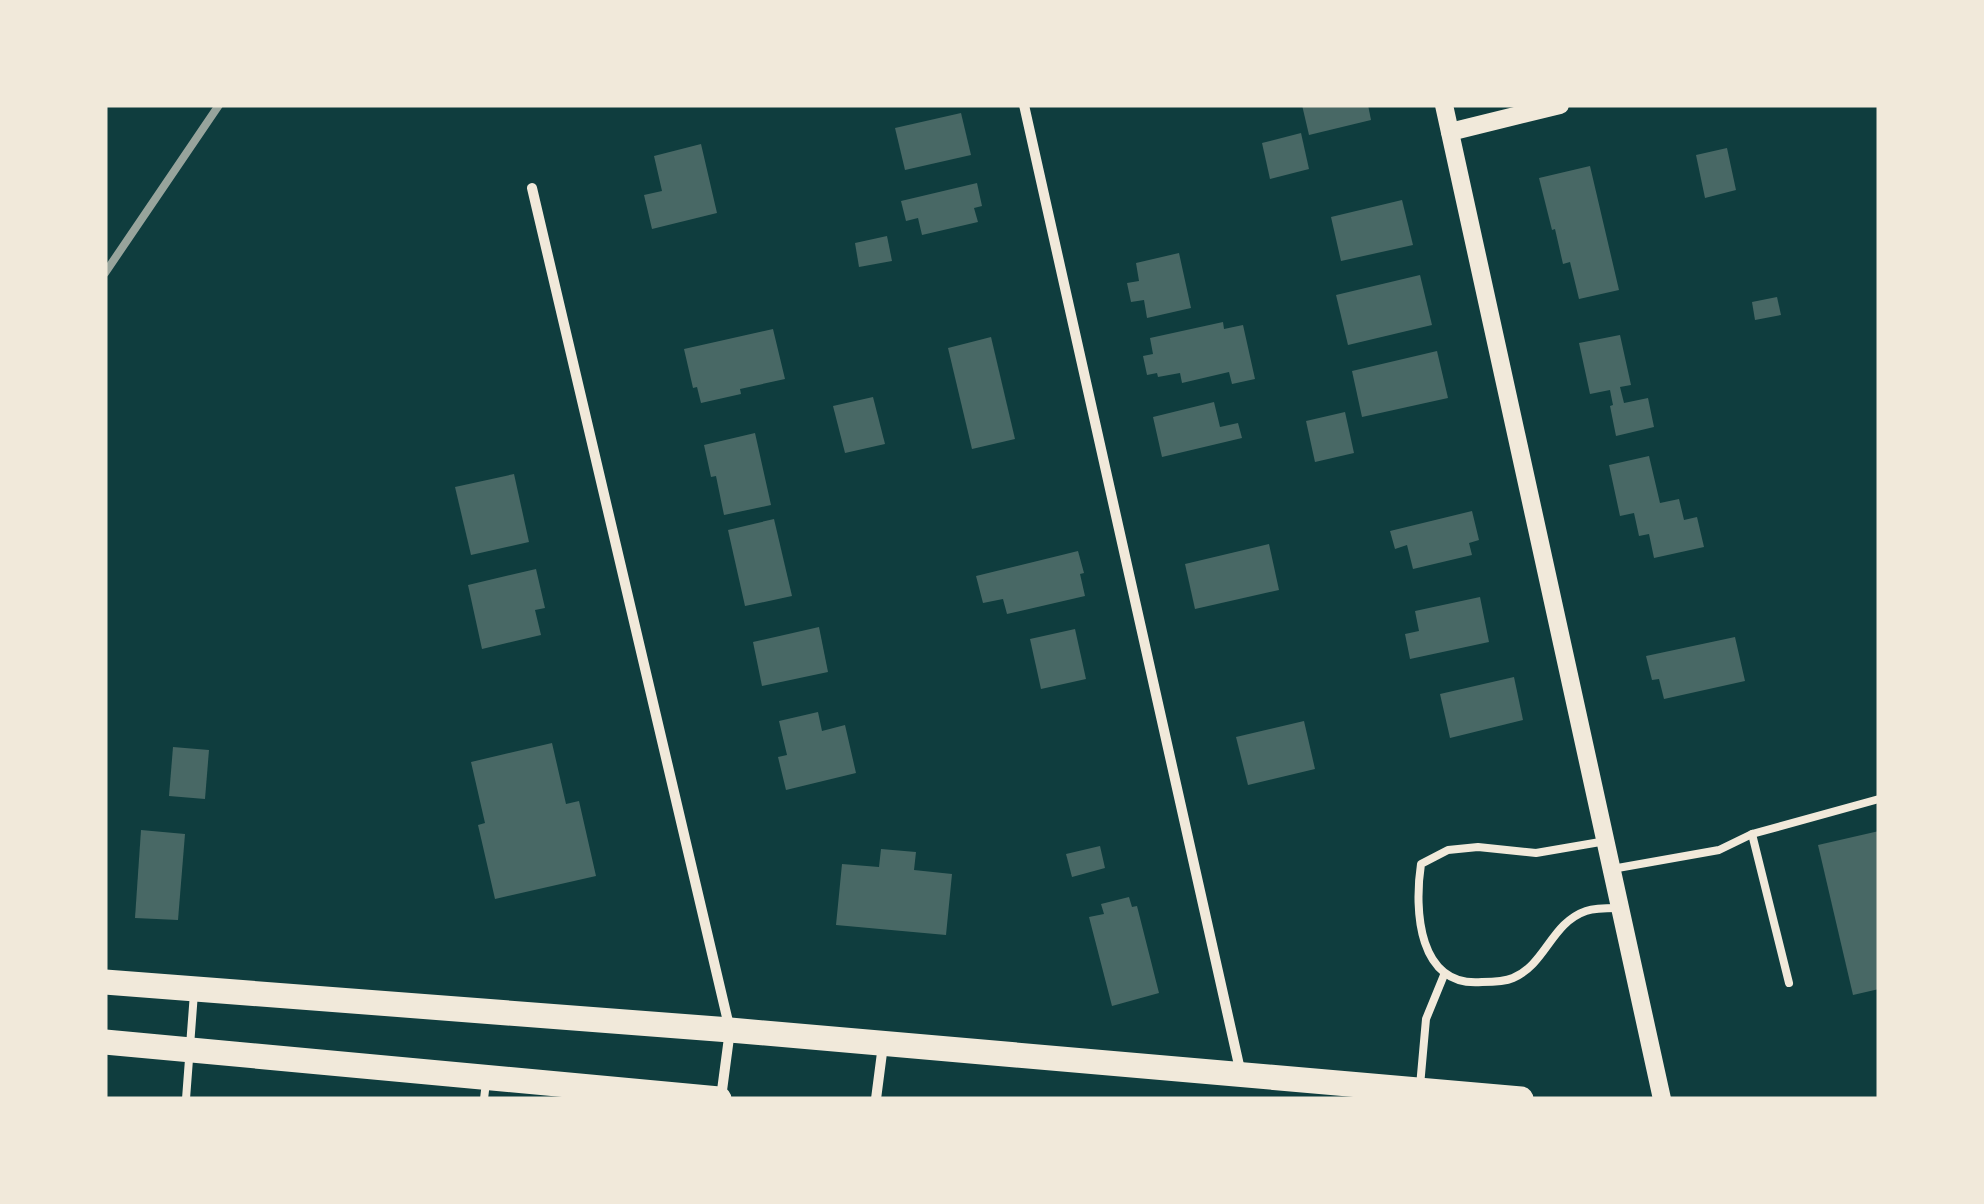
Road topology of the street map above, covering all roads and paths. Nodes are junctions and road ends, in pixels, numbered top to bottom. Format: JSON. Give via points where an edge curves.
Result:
{"nodes":[{"id":1,"x":1024,"y":105,"type":"edge"},
{"id":2,"x":1444,"y":105,"type":"edge"},
{"id":3,"x":1560,"y":105,"type":"edge"},
{"id":4,"x":1450,"y":132,"type":"junction"},
{"id":5,"x":532,"y":188,"type":"dead end"},
{"id":6,"x":1879,"y":799,"type":"edge"},
{"id":7,"x":1752,"y":834,"type":"junction"},
{"id":8,"x":1606,"y":840,"type":"junction"},
{"id":9,"x":1612,"y":869,"type":"junction"},
{"id":10,"x":1620,"y":907,"type":"junction"},
{"id":11,"x":1444,"y":975,"type":"junction"},
{"id":12,"x":105,"y":982,"type":"edge"},
{"id":13,"x":1789,"y":983,"type":"dead end"},
{"id":14,"x":194,"y":988,"type":"junction"},
{"id":15,"x":730,"y":1030,"type":"junction"},
{"id":16,"x":105,"y":1042,"type":"edge"},
{"id":17,"x":884,"y":1044,"type":"junction"},
{"id":18,"x":189,"y":1050,"type":"junction"},
{"id":19,"x":1242,"y":1075,"type":"junction"},
{"id":20,"x":485,"y":1088,"type":"edge"},
{"id":21,"x":1420,"y":1090,"type":"junction"},
{"id":22,"x":186,"y":1099,"type":"edge"},
{"id":23,"x":720,"y":1099,"type":"edge"},
{"id":24,"x":876,"y":1099,"type":"edge"},
{"id":25,"x":1520,"y":1099,"type":"edge"},
{"id":26,"x":1662,"y":1099,"type":"edge"}],
"edges":[{"from":1,"to":19,"type":"street"},
{"from":2,"to":4,"type":"street"},
{"from":3,"to":4,"type":"street"},
{"from":4,"to":8,"type":"street"},
{"from":5,"to":15,"type":"street"},
{"from":6,"to":7,"type":"lane"},
{"from":7,"to":9,"type":"lane","via":[[1718,850]]},
{"from":7,"to":13,"type":"lane"},
{"from":8,"to":9,"type":"street"},
{"from":8,"to":11,"type":"lane","via":[[1536,854],[1448,850],[1421,864],[1419,913],[1427,950]]},
{"from":9,"to":10,"type":"street"},
{"from":10,"to":11,"type":"lane","via":[[1586,911],[1562,927],[1535,965],[1510,980],[1474,983]]},
{"from":10,"to":26,"type":"street"},
{"from":11,"to":21,"type":"lane","via":[[1426,1019]]},
{"from":12,"to":14,"type":"main road"},
{"from":14,"to":15,"type":"main road"},
{"from":14,"to":18,"type":"lane"},
{"from":15,"to":17,"type":"main road"},
{"from":15,"to":23,"type":"street"},
{"from":16,"to":18,"type":"main road"},
{"from":17,"to":19,"type":"main road"},
{"from":17,"to":24,"type":"street"},
{"from":18,"to":20,"type":"main road"},
{"from":18,"to":22,"type":"lane"},
{"from":19,"to":21,"type":"main road"},
{"from":20,"to":23,"type":"main road"},
{"from":21,"to":25,"type":"main road"}]}
